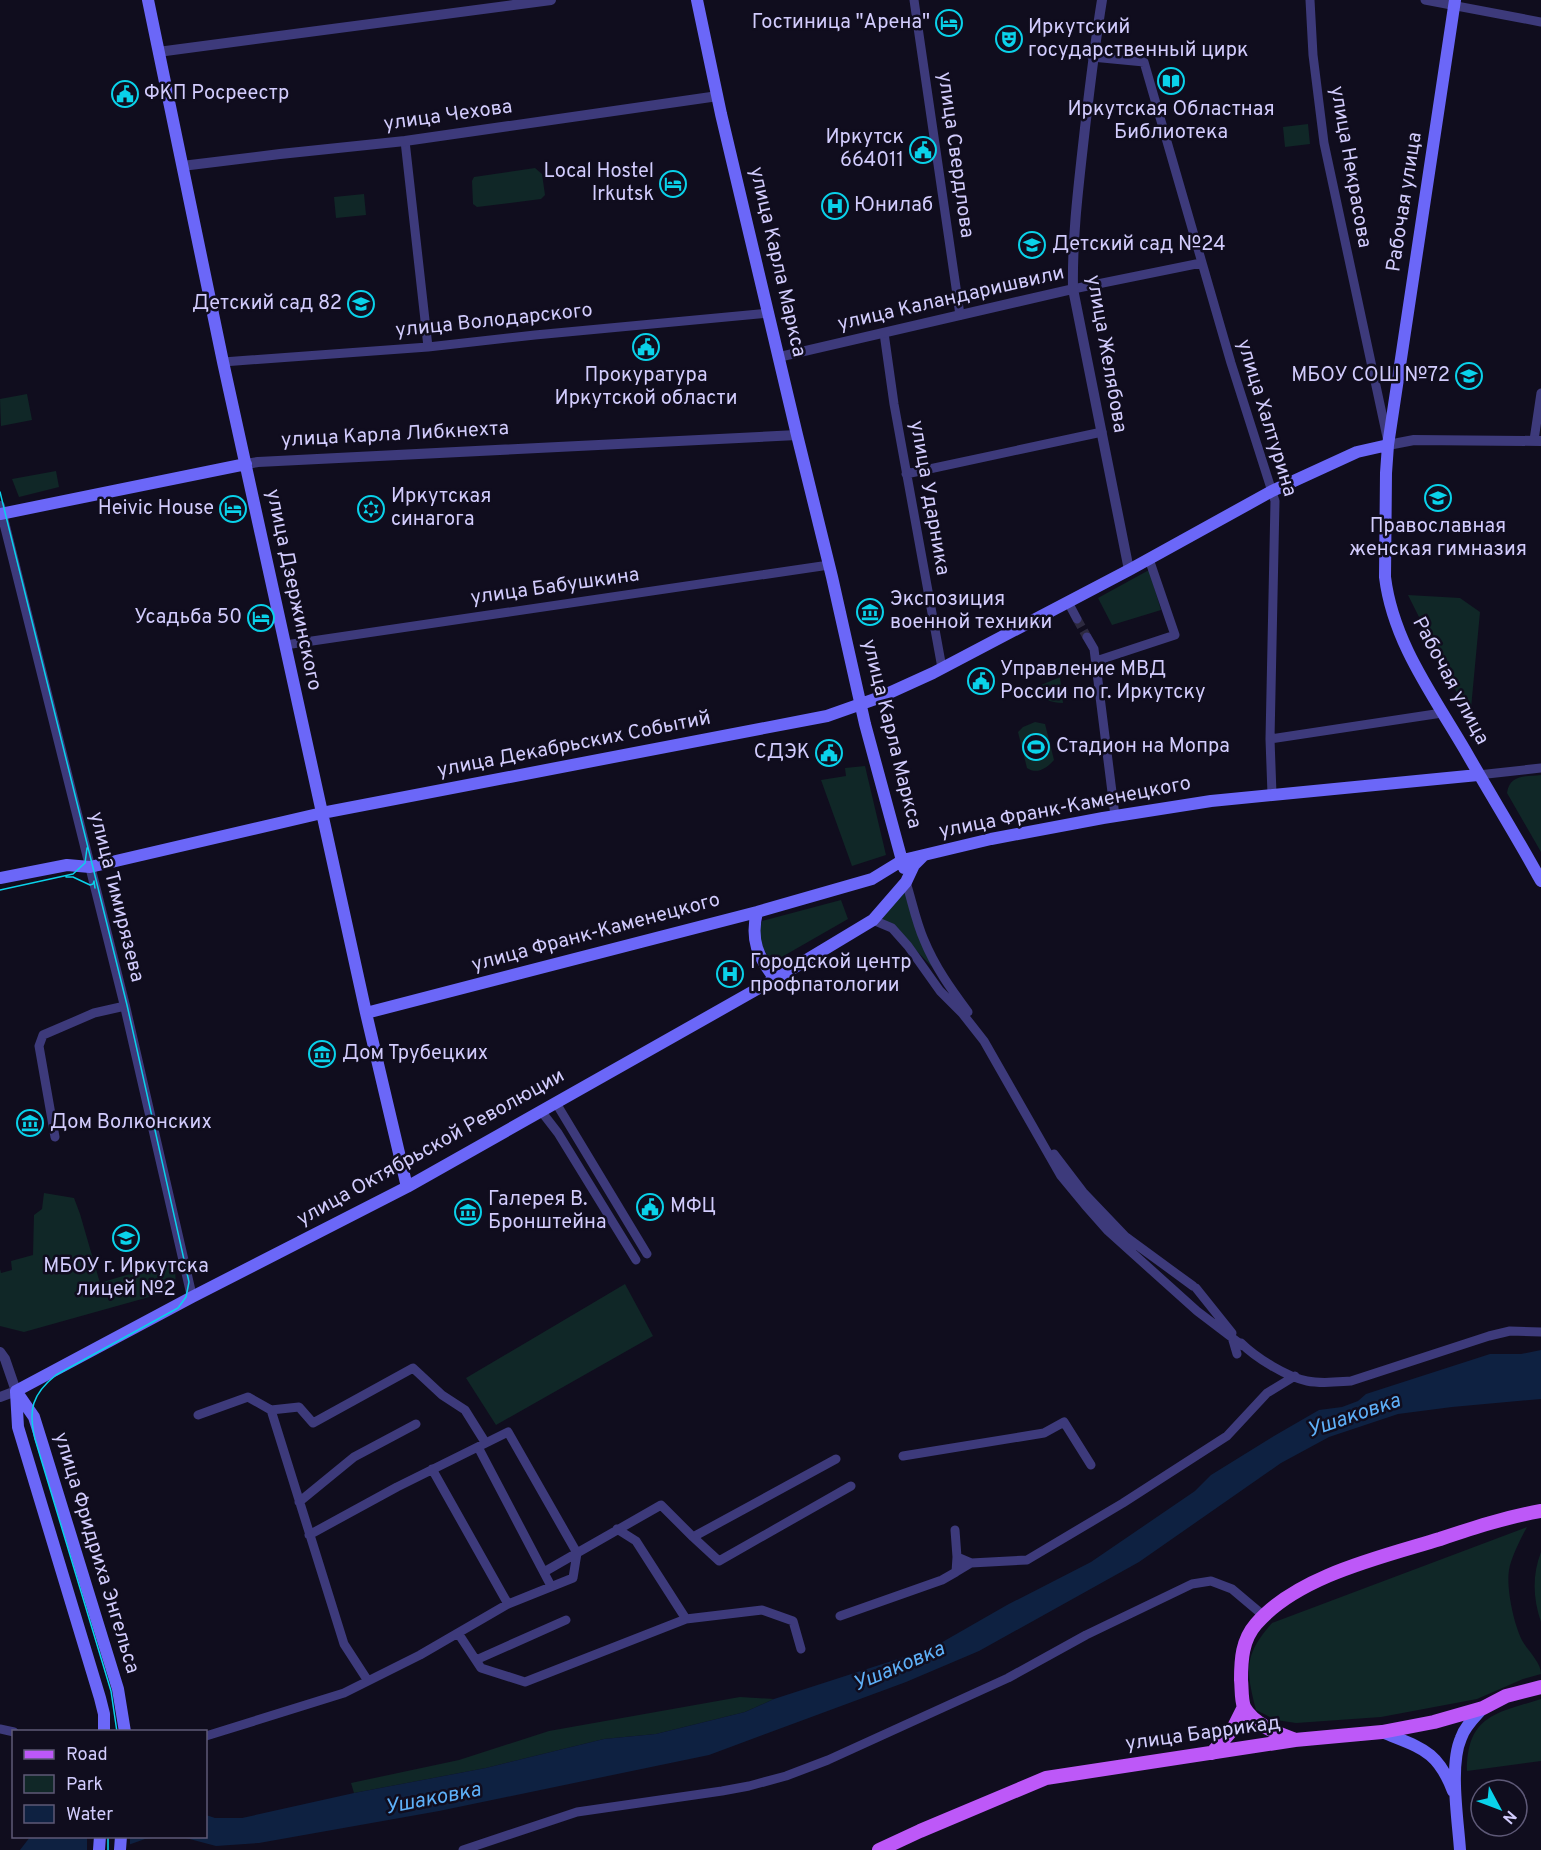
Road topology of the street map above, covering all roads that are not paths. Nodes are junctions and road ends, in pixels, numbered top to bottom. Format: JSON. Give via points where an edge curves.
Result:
{"nodes":[{"id":1,"x":148,"y":0,"type":"edge"},
{"id":2,"x":551,"y":0,"type":"edge"},
{"id":3,"x":697,"y":0,"type":"edge"},
{"id":4,"x":914,"y":0,"type":"edge"},
{"id":5,"x":1102,"y":0,"type":"edge"},
{"id":6,"x":1310,"y":0,"type":"edge"},
{"id":7,"x":1425,"y":0,"type":"edge"},
{"id":8,"x":1454,"y":3,"type":"edge"},
{"id":9,"x":1541,"y":21,"type":"edge"},
{"id":10,"x":158,"y":52,"type":"junction"},
{"id":11,"x":1092,"y":57,"type":"junction"},
{"id":12,"x":718,"y":96,"type":"junction"},
{"id":13,"x":405,"y":141,"type":"junction"},
{"id":14,"x":182,"y":166,"type":"junction"},
{"id":15,"x":1201,"y":263,"type":"junction"},
{"id":16,"x":1073,"y":289,"type":"junction"},
{"id":17,"x":769,"y":313,"type":"junction"},
{"id":18,"x":960,"y":315,"type":"junction"},
{"id":19,"x":884,"y":333,"type":"junction"},
{"id":20,"x":428,"y":347,"type":"junction"},
{"id":21,"x":779,"y":357,"type":"junction"},
{"id":22,"x":223,"y":362,"type":"junction"},
{"id":23,"x":1541,"y":393,"type":"edge"},
{"id":24,"x":1102,"y":432,"type":"junction"},
{"id":25,"x":797,"y":435,"type":"junction"},
{"id":26,"x":1538,"y":441,"type":"edge"},
{"id":27,"x":1388,"y":445,"type":"junction"},
{"id":28,"x":246,"y":464,"type":"junction"},
{"id":29,"x":906,"y":474,"type":"junction"},
{"id":30,"x":1272,"y":491,"type":"junction"},
{"id":31,"x":1,"y":511,"type":"edge"},
{"id":32,"x":1149,"y":559,"type":"junction"},
{"id":33,"x":829,"y":565,"type":"junction"},
{"id":34,"x":1129,"y":570,"type":"junction"},
{"id":35,"x":1068,"y":602,"type":"junction"},
{"id":36,"x":1077,"y":619,"type":"tunnel mouth"},
{"id":37,"x":1087,"y":637,"type":"tunnel mouth"},
{"id":38,"x":285,"y":645,"type":"junction"},
{"id":39,"x":1096,"y":661,"type":"junction"},
{"id":40,"x":942,"y":668,"type":"junction"},
{"id":41,"x":861,"y":705,"type":"junction"},
{"id":42,"x":1442,"y":713,"type":"junction"},
{"id":43,"x":1270,"y":739,"type":"junction"},
{"id":44,"x":1541,"y":768,"type":"edge"},
{"id":45,"x":1478,"y":775,"type":"junction"},
{"id":46,"x":1272,"y":794,"type":"junction"},
{"id":47,"x":322,"y":813,"type":"junction"},
{"id":48,"x":1115,"y":816,"type":"junction"},
{"id":49,"x":924,"y":855,"type":"junction"},
{"id":50,"x":903,"y":860,"type":"junction"},
{"id":51,"x":90,"y":867,"type":"junction"},
{"id":52,"x":882,"y":874,"type":"junction"},
{"id":53,"x":0,"y":878,"type":"edge"},
{"id":54,"x":1541,"y":881,"type":"edge"},
{"id":55,"x":906,"y":882,"type":"junction"},
{"id":56,"x":895,"y":895,"type":"junction"},
{"id":57,"x":757,"y":912,"type":"junction"},
{"id":58,"x":873,"y":920,"type":"junction"},
{"id":59,"x":775,"y":979,"type":"junction"},
{"id":60,"x":125,"y":1005,"type":"junction"},
{"id":61,"x":366,"y":1013,"type":"junction"},
{"id":62,"x":556,"y":1103,"type":"junction"},
{"id":63,"x":541,"y":1111,"type":"junction"},
{"id":64,"x":55,"y":1137,"type":"dead end"},
{"id":65,"x":407,"y":1187,"type":"junction"},
{"id":66,"x":648,"y":1254,"type":"dead end"},
{"id":67,"x":636,"y":1260,"type":"dead end"},
{"id":68,"x":1194,"y":1287,"type":"junction"},
{"id":69,"x":192,"y":1297,"type":"junction"},
{"id":70,"x":1185,"y":1300,"type":"junction"},
{"id":71,"x":1541,"y":1332,"type":"edge"},
{"id":72,"x":1240,"y":1350,"type":"junction"},
{"id":73,"x":0,"y":1352,"type":"edge"},
{"id":74,"x":1294,"y":1376,"type":"junction"},
{"id":75,"x":16,"y":1391,"type":"junction"},
{"id":76,"x":0,"y":1396,"type":"edge"},
{"id":77,"x":271,"y":1410,"type":"junction"},
{"id":78,"x":198,"y":1415,"type":"dead end"},
{"id":79,"x":416,"y":1424,"type":"dead end"},
{"id":80,"x":481,"y":1445,"type":"junction"},
{"id":81,"x":906,"y":1455,"type":"dead end"},
{"id":82,"x":836,"y":1459,"type":"dead end"},
{"id":83,"x":1091,"y":1465,"type":"dead end"},
{"id":84,"x":432,"y":1469,"type":"junction"},
{"id":85,"x":851,"y":1486,"type":"dead end"},
{"id":86,"x":299,"y":1502,"type":"junction"},
{"id":87,"x":61,"y":1504,"type":"junction"},
{"id":88,"x":44,"y":1511,"type":"junction"},
{"id":89,"x":1541,"y":1511,"type":"edge"},
{"id":90,"x":66,"y":1519,"type":"junction"},
{"id":91,"x":48,"y":1525,"type":"junction"},
{"id":92,"x":617,"y":1529,"type":"junction"},
{"id":93,"x":956,"y":1530,"type":"dead end"},
{"id":94,"x":309,"y":1535,"type":"junction"},
{"id":95,"x":693,"y":1537,"type":"junction"},
{"id":96,"x":578,"y":1553,"type":"junction"},
{"id":97,"x":957,"y":1557,"type":"junction"},
{"id":98,"x":971,"y":1563,"type":"junction"},
{"id":99,"x":543,"y":1572,"type":"junction"},
{"id":100,"x":956,"y":1572,"type":"junction"},
{"id":101,"x":551,"y":1586,"type":"dead end"},
{"id":102,"x":508,"y":1604,"type":"junction"},
{"id":103,"x":840,"y":1616,"type":"dead end"},
{"id":104,"x":1264,"y":1616,"type":"junction"},
{"id":105,"x":686,"y":1619,"type":"junction"},
{"id":106,"x":566,"y":1620,"type":"dead end"},
{"id":107,"x":459,"y":1633,"type":"junction"},
{"id":108,"x":801,"y":1649,"type":"dead end"},
{"id":109,"x":476,"y":1660,"type":"junction"},
{"id":110,"x":368,"y":1681,"type":"junction"},
{"id":111,"x":1541,"y":1687,"type":"edge"},
{"id":112,"x":1244,"y":1707,"type":"junction"},
{"id":113,"x":1483,"y":1708,"type":"junction"},
{"id":114,"x":104,"y":1730,"type":"edge"},
{"id":115,"x":128,"y":1730,"type":"edge"},
{"id":116,"x":1382,"y":1732,"type":"junction"},
{"id":117,"x":207,"y":1736,"type":"edge"},
{"id":118,"x":1295,"y":1740,"type":"junction"},
{"id":119,"x":1212,"y":1753,"type":"junction"},
{"id":120,"x":1456,"y":1800,"type":"junction"},
{"id":121,"x":463,"y":1850,"type":"edge"},
{"id":122,"x":879,"y":1850,"type":"edge"},
{"id":123,"x":1460,"y":1850,"type":"edge"}],
"edges":[{"from":1,"to":10,"type":"main road","name":"улица Дзержинского"},
{"from":2,"to":10,"type":"street"},
{"from":3,"to":12,"type":"main road","name":"улица Карла Маркса"},
{"from":4,"to":18,"type":"street","name":"улица Свердлова"},
{"from":5,"to":11,"type":"street","name":"улица Желябова"},
{"from":6,"to":27,"type":"street","name":"улица Некрасова","via":[[1324,143]]},
{"from":7,"to":8,"type":"street"},
{"from":8,"to":9,"type":"street"},
{"from":8,"to":27,"type":"main road","name":"Рабочая улица"},
{"from":10,"to":14,"type":"main road","name":"улица Дзержинского"},
{"from":11,"to":15,"type":"street","name":"улица Халтурина","via":[[1144,62]]},
{"from":11,"to":16,"type":"street","name":"улица Желябова","via":[[1072,252]]},
{"from":12,"to":13,"type":"street","name":"улица Чехова"},
{"from":12,"to":17,"type":"main road","name":"улица Карла Маркса"},
{"from":13,"to":14,"type":"street","name":"улица Чехова"},
{"from":13,"to":20,"type":"street"},
{"from":14,"to":22,"type":"main road","name":"улица Дзержинского"},
{"from":15,"to":16,"type":"street","name":"улица Каландаришвили"},
{"from":15,"to":30,"type":"street","name":"улица Халтурина"},
{"from":16,"to":18,"type":"street","name":"улица Каландаришвили"},
{"from":16,"to":24,"type":"street","name":"улица Желябова"},
{"from":17,"to":20,"type":"street","name":"улица Володарского"},
{"from":17,"to":21,"type":"main road","name":"улица Карла Маркса"},
{"from":18,"to":19,"type":"street","name":"улица Каландаришвили"},
{"from":19,"to":21,"type":"street","name":"улица Каландаришвили"},
{"from":19,"to":29,"type":"street","name":"улица Ударника"},
{"from":20,"to":22,"type":"street","name":"улица Володарского"},
{"from":21,"to":25,"type":"main road","name":"улица Карла Маркса"},
{"from":22,"to":28,"type":"main road","name":"улица Дзержинского"},
{"from":23,"to":26,"type":"street"},
{"from":24,"to":29,"type":"street"},
{"from":24,"to":34,"type":"street","name":"улица Желябова"},
{"from":25,"to":28,"type":"street","name":"улица Карла Либкнехта"},
{"from":25,"to":33,"type":"main road","name":"улица Карла Маркса"},
{"from":26,"to":27,"type":"street","via":[[1414,440]]},
{"from":27,"to":30,"type":"main road","via":[[1357,452]]},
{"from":27,"to":42,"type":"main road","name":"Рабочая улица","via":[[1387,590],[1401,636]]},
{"from":28,"to":31,"type":"main road","name":"улица Карла Либкнехта"},
{"from":28,"to":38,"type":"main road","name":"улица Дзержинского"},
{"from":29,"to":40,"type":"street","name":"улица Ударника"},
{"from":30,"to":32,"type":"main road"},
{"from":30,"to":43,"type":"street","name":"улица Халтурина","via":[[1276,512]]},
{"from":31,"to":51,"type":"street","name":"улица Тимирязева"},
{"from":32,"to":34,"type":"main road"},
{"from":32,"to":39,"type":"street","via":[[1175,635]]},
{"from":33,"to":38,"type":"street","name":"улица Бабушкина"},
{"from":33,"to":41,"type":"main road","name":"улица Карла Маркса"},
{"from":34,"to":35,"type":"main road","name":"улица Декабрьских Событий"},
{"from":35,"to":36,"type":"street"},
{"from":35,"to":40,"type":"main road","name":"улица Декабрьских Событий"},
{"from":37,"to":39,"type":"street"},
{"from":38,"to":47,"type":"main road","name":"улица Дзержинского"},
{"from":39,"to":48,"type":"street"},
{"from":40,"to":41,"type":"main road","name":"улица Декабрьских Событий"},
{"from":41,"to":47,"type":"main road","name":"улица Декабрьских Событий","via":[[827,716]]},
{"from":41,"to":50,"type":"main road","name":"улица Карла Маркса"},
{"from":42,"to":43,"type":"street"},
{"from":42,"to":45,"type":"main road","name":"Рабочая улица"},
{"from":43,"to":46,"type":"street","name":"улица Халтурина"},
{"from":44,"to":45,"type":"street","name":"улица Франк-Каменецкого"},
{"from":45,"to":46,"type":"main road","name":"улица Франк-Каменецкого"},
{"from":45,"to":54,"type":"main road","name":"Рабочая улица"},
{"from":46,"to":48,"type":"main road","name":"улица Франк-Каменецкого"},
{"from":47,"to":51,"type":"main road","name":"улица Декабрьских Событий"},
{"from":47,"to":61,"type":"main road","name":"улица Дзержинского"},
{"from":48,"to":49,"type":"main road","name":"улица Франк-Каменецкого"},
{"from":49,"to":50,"type":"main road","name":"улица Франк-Каменецкого"},
{"from":49,"to":55,"type":"main road","name":"улица Октябрьской Революции"},
{"from":50,"to":52,"type":"main road","name":"улица Франк-Каменецкого"},
{"from":50,"to":55,"type":"main road","name":"улица Карла Маркса"},
{"from":51,"to":53,"type":"main road","name":"улица Декабрьских Событий","via":[[67,865]]},
{"from":51,"to":60,"type":"street","name":"улица Тимирязева"},
{"from":52,"to":56,"type":"main road","via":[[894,879]]},
{"from":52,"to":57,"type":"main road","name":"улица Франк-Каменецкого"},
{"from":55,"to":56,"type":"main road","name":"улица Октябрьской Революции"},
{"from":55,"to":68,"type":"street","name":"улица Карла Маркса","via":[[932,959],[993,1047],[1053,1152],[1083,1192],[1126,1237]]},
{"from":56,"to":58,"type":"main road","name":"улица Октябрьской Революции"},
{"from":57,"to":59,"type":"main road","via":[[753,929],[757,948]]},
{"from":57,"to":61,"type":"main road","name":"улица Франк-Каменецкого"},
{"from":58,"to":59,"type":"main road","name":"улица Октябрьской Революции"},
{"from":58,"to":70,"type":"street","via":[[892,928],[984,1041],[1061,1176],[1108,1231]]},
{"from":59,"to":62,"type":"main road","name":"улица Октябрьской Революции"},
{"from":60,"to":64,"type":"street","via":[[94,1013],[43,1035],[39,1046]]},
{"from":60,"to":69,"type":"street","name":"улица Тимирязева"},
{"from":61,"to":65,"type":"main road","name":"улица Дзержинского"},
{"from":62,"to":63,"type":"main road","name":"улица Октябрьской Революции"},
{"from":62,"to":66,"type":"street"},
{"from":63,"to":65,"type":"main road","name":"улица Октябрьской Революции"},
{"from":63,"to":67,"type":"street"},
{"from":65,"to":69,"type":"main road","name":"улица Октябрьской Революции"},
{"from":68,"to":70,"type":"street","via":[[1182,1290]]},
{"from":68,"to":72,"type":"street","name":"улица Карла Маркса"},
{"from":69,"to":75,"type":"main road","name":"улица Октябрьской Революции"},
{"from":70,"to":72,"type":"street","via":[[1232,1337]]},
{"from":71,"to":74,"type":"street","via":[[1510,1331],[1351,1381],[1327,1383]]},
{"from":72,"to":74,"type":"street"},
{"from":73,"to":75,"type":"street","name":"улица Фридриха Энгельса"},
{"from":74,"to":98,"type":"street","via":[[1267,1393],[1227,1436],[1027,1560]]},
{"from":75,"to":76,"type":"street","name":"улица Октябрьской Революции"},
{"from":75,"to":87,"type":"main road","name":"улица Фридриха Энгельса","via":[[34,1417]]},
{"from":75,"to":88,"type":"main road","name":"улица Фридриха Энгельса","via":[[18,1427]]},
{"from":77,"to":78,"type":"street","via":[[248,1397]]},
{"from":77,"to":80,"type":"street","via":[[299,1407],[313,1423],[412,1368],[465,1410]]},
{"from":77,"to":86,"type":"street"},
{"from":79,"to":86,"type":"street","via":[[354,1457]]},
{"from":80,"to":84,"type":"street"},
{"from":80,"to":96,"type":"street","via":[[508,1432]]},
{"from":80,"to":99,"type":"street"},
{"from":81,"to":83,"type":"street","via":[[1044,1433],[1064,1422]]},
{"from":82,"to":95,"type":"street"},
{"from":84,"to":94,"type":"street"},
{"from":84,"to":102,"type":"street"},
{"from":85,"to":95,"type":"street","via":[[719,1560]]},
{"from":86,"to":94,"type":"street"},
{"from":87,"to":88,"type":"main road"},
{"from":87,"to":90,"type":"main road","name":"улица Фридриха Энгельса"},
{"from":88,"to":91,"type":"main road","name":"улица Фридриха Энгельса"},
{"from":89,"to":104,"type":"main road","via":[[1376,1558],[1313,1582],[1273,1606]]},
{"from":90,"to":91,"type":"main road"},
{"from":90,"to":115,"type":"main road","name":"улица Фридриха Энгельса"},
{"from":91,"to":114,"type":"main road","name":"улица Фридриха Энгельса","via":[[100,1698]]},
{"from":92,"to":95,"type":"street","via":[[661,1505]]},
{"from":92,"to":96,"type":"street"},
{"from":92,"to":105,"type":"street","via":[[636,1541]]},
{"from":93,"to":97,"type":"street"},
{"from":94,"to":110,"type":"street","via":[[344,1644]]},
{"from":96,"to":99,"type":"street"},
{"from":96,"to":102,"type":"street","via":[[573,1578]]},
{"from":97,"to":98,"type":"street"},
{"from":97,"to":100,"type":"street"},
{"from":98,"to":100,"type":"street"},
{"from":99,"to":101,"type":"street"},
{"from":100,"to":103,"type":"street"},
{"from":102,"to":107,"type":"street"},
{"from":104,"to":112,"type":"main road","via":[[1248,1635],[1242,1653]]},
{"from":104,"to":121,"type":"street","via":[[1232,1589],[1211,1581],[1192,1584],[1008,1678],[786,1776],[722,1791],[576,1812]]},
{"from":105,"to":108,"type":"street","via":[[762,1610],[793,1621]]},
{"from":105,"to":109,"type":"street","via":[[525,1682],[481,1668]]},
{"from":106,"to":109,"type":"street"},
{"from":107,"to":109,"type":"street"},
{"from":107,"to":110,"type":"street"},
{"from":110,"to":117,"type":"street","via":[[344,1693]]},
{"from":111,"to":113,"type":"main road","name":"улица Баррикад","via":[[1506,1696]]},
{"from":112,"to":118,"type":"main road","via":[[1259,1723]]},
{"from":112,"to":119,"type":"main road","via":[[1233,1729]]},
{"from":113,"to":116,"type":"main road","name":"улица Баррикад"},
{"from":113,"to":120,"type":"main road","via":[[1464,1731],[1457,1749]]},
{"from":116,"to":118,"type":"main road","name":"улица Баррикад"},
{"from":116,"to":120,"type":"main road","via":[[1425,1750],[1438,1761]]},
{"from":118,"to":119,"type":"main road","name":"улица Баррикад"},
{"from":119,"to":122,"type":"main road","name":"улица Баррикад","via":[[1046,1778]]},
{"from":120,"to":123,"type":"main road"}]}
